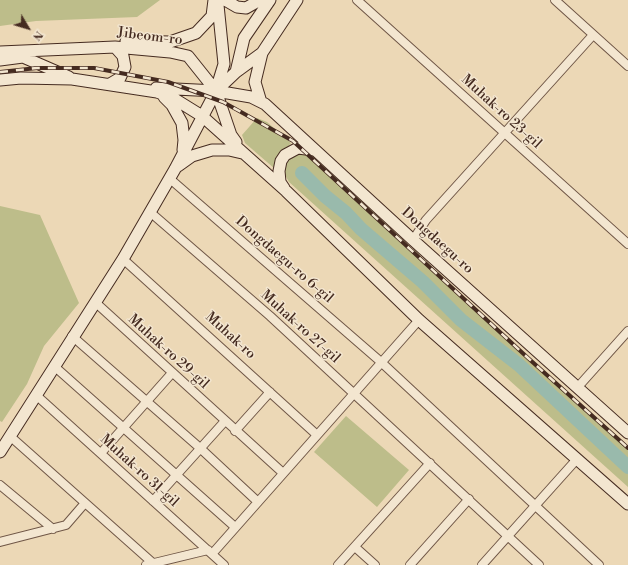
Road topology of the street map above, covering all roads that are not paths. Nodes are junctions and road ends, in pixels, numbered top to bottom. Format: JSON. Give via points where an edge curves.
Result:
{"nodes":[{"id":1,"x":216,"y":0,"type":"edge"},
{"id":2,"x":225,"y":0,"type":"edge"},
{"id":3,"x":260,"y":0,"type":"edge"},
{"id":4,"x":270,"y":0,"type":"edge"},
{"id":5,"x":297,"y":0,"type":"edge"},
{"id":6,"x":357,"y":0,"type":"edge"},
{"id":7,"x":555,"y":0,"type":"edge"},
{"id":8,"x":593,"y":35,"type":"junction"},
{"id":9,"x":85,"y":47,"type":"junction"},
{"id":10,"x":115,"y":47,"type":"junction"},
{"id":11,"x":0,"y":52,"type":"edge"},
{"id":12,"x":262,"y":53,"type":"junction"},
{"id":13,"x":0,"y":60,"type":"edge"},
{"id":14,"x":628,"y":66,"type":"edge"},
{"id":15,"x":236,"y":72,"type":"junction"},
{"id":16,"x":0,"y":80,"type":"edge"},
{"id":17,"x":76,"y":80,"type":"junction"},
{"id":18,"x":110,"y":84,"type":"junction"},
{"id":19,"x":127,"y":87,"type":"junction"},
{"id":20,"x":216,"y":91,"type":"junction"},
{"id":21,"x":157,"y":92,"type":"junction"},
{"id":22,"x":261,"y":102,"type":"junction"},
{"id":23,"x":202,"y":116,"type":"junction"},
{"id":24,"x":504,"y":132,"type":"junction"},
{"id":25,"x":315,"y":150,"type":"junction"},
{"id":26,"x":246,"y":155,"type":"junction"},
{"id":27,"x":182,"y":156,"type":"junction"},
{"id":28,"x":175,"y":169,"type":"junction"},
{"id":29,"x":169,"y":178,"type":"junction"},
{"id":30,"x":286,"y":191,"type":"junction"},
{"id":31,"x":150,"y":212,"type":"junction"},
{"id":32,"x":413,"y":240,"type":"junction"},
{"id":33,"x":628,"y":244,"type":"edge"},
{"id":34,"x":123,"y":259,"type":"junction"},
{"id":35,"x":95,"y":302,"type":"junction"},
{"id":36,"x":419,"y":320,"type":"junction"},
{"id":37,"x":628,"y":331,"type":"edge"},
{"id":38,"x":72,"y":336,"type":"junction"},
{"id":39,"x":381,"y":362,"type":"junction"},
{"id":40,"x":54,"y":366,"type":"junction"},
{"id":41,"x":172,"y":374,"type":"junction"},
{"id":42,"x":576,"y":388,"type":"junction"},
{"id":43,"x":270,"y":392,"type":"junction"},
{"id":44,"x":353,"y":393,"type":"junction"},
{"id":45,"x":36,"y":395,"type":"junction"},
{"id":46,"x":147,"y":402,"type":"junction"},
{"id":47,"x":225,"y":421,"type":"junction"},
{"id":48,"x":124,"y":427,"type":"junction"},
{"id":49,"x":235,"y":431,"type":"junction"},
{"id":50,"x":628,"y":433,"type":"edge"},
{"id":51,"x":317,"y":435,"type":"junction"},
{"id":52,"x":11,"y":437,"type":"junction"},
{"id":53,"x":200,"y":448,"type":"junction"},
{"id":54,"x":0,"y":452,"type":"edge"},
{"id":55,"x":100,"y":453,"type":"junction"},
{"id":56,"x":577,"y":459,"type":"junction"},
{"id":57,"x":430,"y":464,"type":"junction"},
{"id":58,"x":283,"y":473,"type":"junction"},
{"id":59,"x":177,"y":474,"type":"junction"},
{"id":60,"x":0,"y":484,"type":"edge"},
{"id":61,"x":469,"y":499,"type":"junction"},
{"id":62,"x":153,"y":501,"type":"junction"},
{"id":63,"x":258,"y":502,"type":"junction"},
{"id":64,"x":85,"y":503,"type":"junction"},
{"id":65,"x":628,"y":504,"type":"edge"},
{"id":66,"x":534,"y":507,"type":"junction"},
{"id":67,"x":236,"y":527,"type":"junction"},
{"id":68,"x":53,"y":529,"type":"junction"},
{"id":69,"x":508,"y":536,"type":"junction"},
{"id":70,"x":0,"y":542,"type":"edge"},
{"id":71,"x":355,"y":547,"type":"junction"},
{"id":72,"x":210,"y":552,"type":"junction"},
{"id":73,"x":151,"y":564,"type":"edge"},
{"id":74,"x":224,"y":565,"type":"edge"},
{"id":75,"x":338,"y":565,"type":"edge"},
{"id":76,"x":375,"y":565,"type":"edge"},
{"id":77,"x":410,"y":565,"type":"edge"},
{"id":78,"x":482,"y":565,"type":"edge"},
{"id":79,"x":539,"y":565,"type":"edge"},
{"id":80,"x":599,"y":565,"type":"edge"}],
"edges":[{"from":1,"to":9,"type":"main road","via":[[212,16],[196,33],[184,38],[170,42],[127,41]]},
{"from":1,"to":20,"type":"main road","via":[[224,64]]},
{"from":2,"to":3,"type":"main road","via":[[237,7],[246,8]]},
{"from":4,"to":15,"type":"main road","via":[[244,38]]},
{"from":5,"to":12,"type":"main road"},
{"from":6,"to":24,"type":"street","name":"Muhak-ro 23-gil"},
{"from":7,"to":8,"type":"street"},
{"from":8,"to":14,"type":"street"},
{"from":8,"to":24,"type":"street"},
{"from":9,"to":10,"type":"main road","name":"Jibeom-ro"},
{"from":9,"to":11,"type":"main road","name":"Jibeom-ro"},
{"from":10,"to":18,"type":"main road","via":[[123,56],[125,67],[120,78]]},
{"from":10,"to":20,"type":"main road","name":"Jibeom-ro","via":[[188,56]]},
{"from":12,"to":15,"type":"main road"},
{"from":12,"to":22,"type":"main road","via":[[255,82]]},
{"from":13,"to":17,"type":"main road","via":[[23,57]]},
{"from":15,"to":20,"type":"main road"},
{"from":16,"to":17,"type":"main road"},
{"from":17,"to":18,"type":"main road"},
{"from":18,"to":19,"type":"main road"},
{"from":19,"to":20,"type":"main road"},
{"from":19,"to":21,"type":"main road"},
{"from":20,"to":22,"type":"main road","name":"Dongdaegu-ro","via":[[251,97]]},
{"from":20,"to":23,"type":"main road"},
{"from":20,"to":26,"type":"main road","name":"Jibeom-ro","via":[[231,135]]},
{"from":21,"to":23,"type":"main road","via":[[173,98]]},
{"from":21,"to":27,"type":"main road","via":[[172,105],[182,123]]},
{"from":22,"to":25,"type":"main road","name":"Dongdaegu-ro"},
{"from":23,"to":26,"type":"main road"},
{"from":23,"to":27,"type":"main road"},
{"from":24,"to":32,"type":"street","via":[[426,220]]},
{"from":24,"to":33,"type":"street","name":"Muhak-ro 23-gil"},
{"from":25,"to":30,"type":"main road","via":[[298,148],[283,158],[279,175]]},
{"from":25,"to":32,"type":"main road","name":"Dongdaegu-ro"},
{"from":26,"to":28,"type":"main road","via":[[229,150],[212,150],[192,156]]},
{"from":26,"to":30,"type":"main road"},
{"from":27,"to":28,"type":"main road"},
{"from":28,"to":29,"type":"main road"},
{"from":29,"to":31,"type":"main road"},
{"from":29,"to":39,"type":"street","name":"Dongdaegu-ro 6-gil"},
{"from":30,"to":36,"type":"main road"},
{"from":31,"to":34,"type":"main road"},
{"from":31,"to":44,"type":"street","name":"Muhak-ro 27-gil","via":[[270,316]]},
{"from":32,"to":42,"type":"main road","name":"Dongdaegu-ro"},
{"from":34,"to":35,"type":"main road"},
{"from":34,"to":43,"type":"street","name":"Muhak-ro"},
{"from":35,"to":38,"type":"main road"},
{"from":35,"to":41,"type":"street","name":"Muhak-ro 29-gil"},
{"from":36,"to":39,"type":"street"},
{"from":36,"to":56,"type":"main road"},
{"from":37,"to":42,"type":"street"},
{"from":38,"to":40,"type":"main road"},
{"from":38,"to":46,"type":"street"},
{"from":39,"to":44,"type":"street"},
{"from":39,"to":66,"type":"street","name":"Dongdaegu-ro 6-gil"},
{"from":40,"to":45,"type":"main road"},
{"from":40,"to":48,"type":"street"},
{"from":41,"to":46,"type":"street"},
{"from":41,"to":47,"type":"street","name":"Muhak-ro 29-gil"},
{"from":42,"to":50,"type":"main road","name":"Dongdaegu-ro"},
{"from":43,"to":49,"type":"street"},
{"from":43,"to":51,"type":"street","name":"Muhak-ro"},
{"from":44,"to":51,"type":"street"},
{"from":44,"to":57,"type":"street","name":"Muhak-ro 27-gil"},
{"from":45,"to":52,"type":"main road"},
{"from":45,"to":55,"type":"street","name":"Muhak-ro 31-gil"},
{"from":46,"to":48,"type":"street"},
{"from":46,"to":53,"type":"street"},
{"from":47,"to":49,"type":"street","name":"Muhak-ro 29-gil"},
{"from":47,"to":53,"type":"street"},
{"from":48,"to":55,"type":"street"},
{"from":48,"to":59,"type":"street"},
{"from":49,"to":58,"type":"street","name":"Muhak-ro 29-gil"},
{"from":51,"to":58,"type":"street"},
{"from":52,"to":54,"type":"main road"},
{"from":52,"to":64,"type":"street"},
{"from":53,"to":59,"type":"street"},
{"from":53,"to":63,"type":"street"},
{"from":55,"to":62,"type":"street","name":"Muhak-ro 31-gil"},
{"from":56,"to":65,"type":"main road"},
{"from":56,"to":66,"type":"street"},
{"from":57,"to":61,"type":"street","name":"Muhak-ro 27-gil"},
{"from":57,"to":71,"type":"street"},
{"from":58,"to":63,"type":"street"},
{"from":59,"to":62,"type":"street"},
{"from":59,"to":67,"type":"street"},
{"from":60,"to":68,"type":"street"},
{"from":61,"to":69,"type":"street","name":"Muhak-ro 27-gil"},
{"from":61,"to":77,"type":"street"},
{"from":62,"to":72,"type":"street","name":"Muhak-ro 31-gil"},
{"from":63,"to":67,"type":"street"},
{"from":64,"to":68,"type":"street","via":[[66,526]]},
{"from":64,"to":73,"type":"street"},
{"from":66,"to":69,"type":"street"},
{"from":66,"to":80,"type":"street","name":"Dongdaegu-ro 6-gil"},
{"from":67,"to":72,"type":"street"},
{"from":68,"to":70,"type":"street"},
{"from":69,"to":78,"type":"street"},
{"from":69,"to":79,"type":"street","name":"Muhak-ro 27-gil"},
{"from":71,"to":75,"type":"street"},
{"from":71,"to":76,"type":"street"},
{"from":72,"to":73,"type":"street"},
{"from":72,"to":74,"type":"street","name":"Muhak-ro 31-gil"}]}
